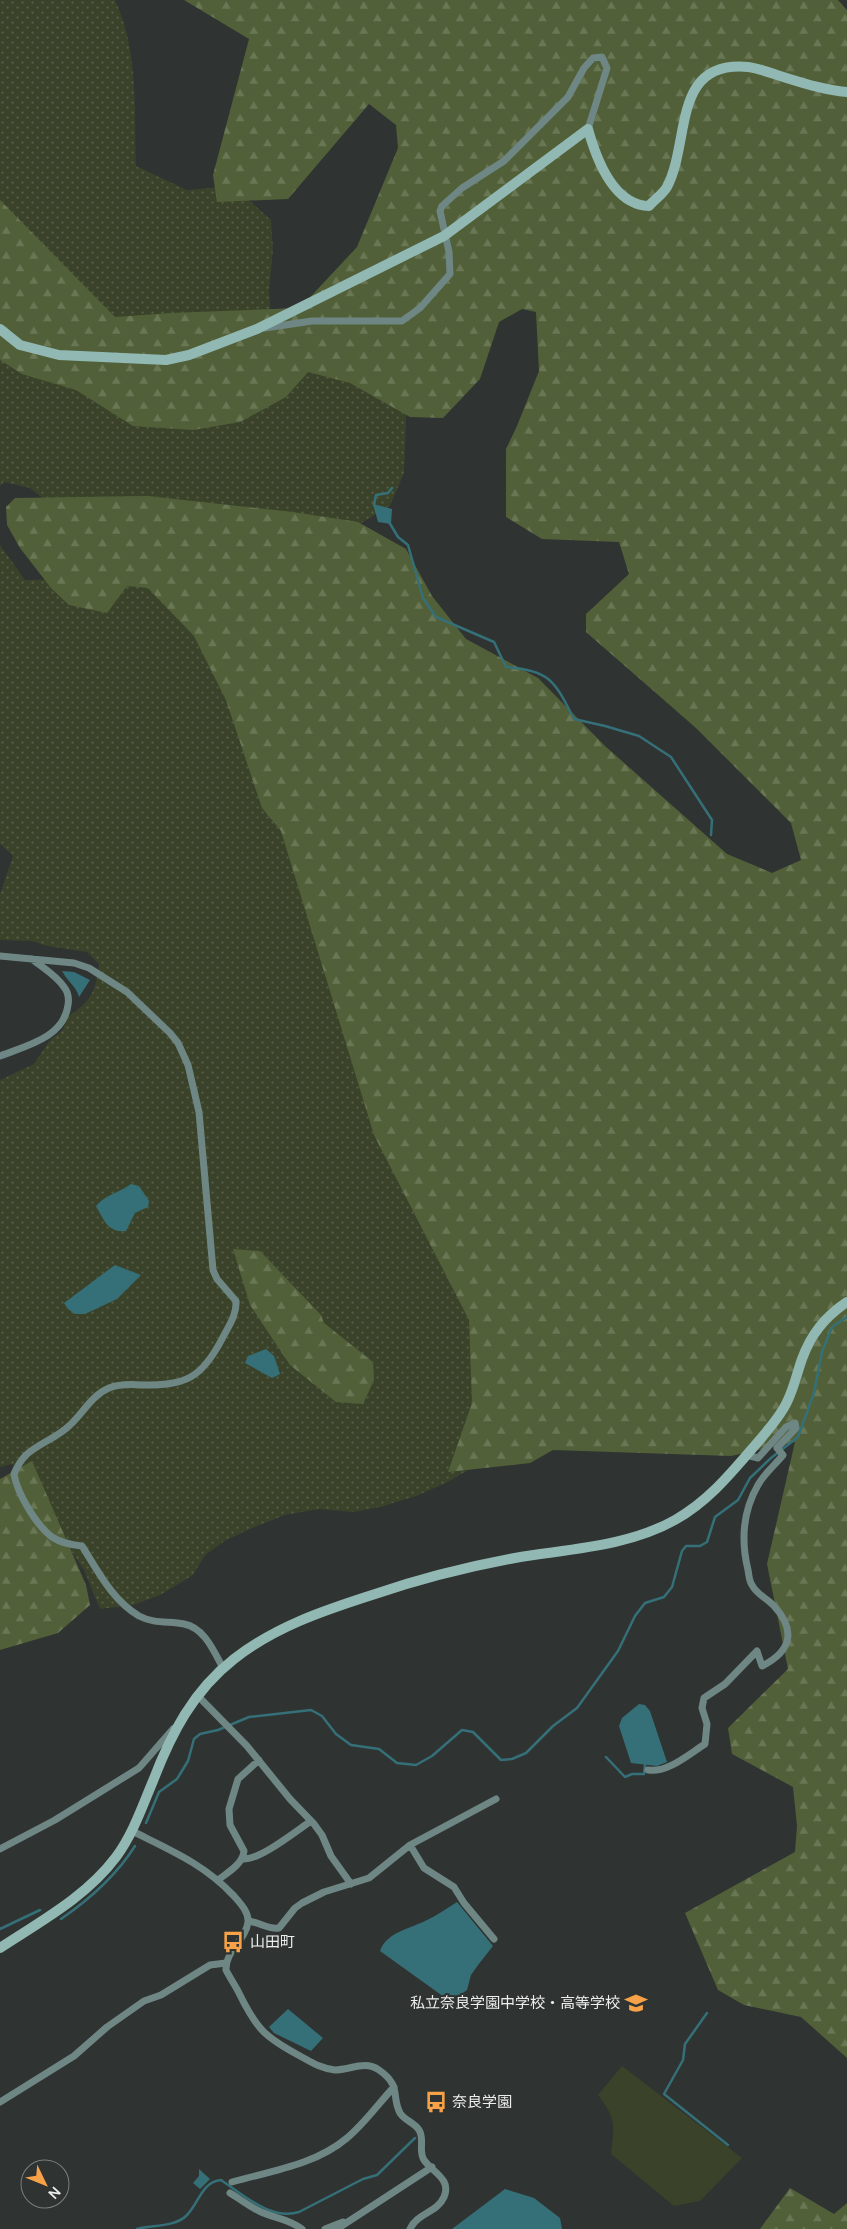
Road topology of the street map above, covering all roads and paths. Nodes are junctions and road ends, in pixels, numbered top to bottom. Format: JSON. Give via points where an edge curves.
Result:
{"nodes":[{"id":1,"x":847,"y":92,"type":"edge"},
{"id":2,"x":588,"y":129,"type":"junction"},
{"id":3,"x":444,"y":236,"type":"junction"},
{"id":4,"x":0,"y":329,"type":"edge"},
{"id":5,"x":257,"y":329,"type":"junction"},
{"id":6,"x":0,"y":956,"type":"edge"},
{"id":7,"x":31,"y":959,"type":"junction"},
{"id":8,"x":0,"y":1056,"type":"edge"},
{"id":9,"x":847,"y":1302,"type":"edge"},
{"id":10,"x":746,"y":1455,"type":"junction"},
{"id":11,"x":223,"y":1668,"type":"junction"},
{"id":12,"x":198,"y":1695,"type":"junction"},
{"id":13,"x":181,"y":1719,"type":"junction"},
{"id":14,"x":258,"y":1760,"type":"junction"},
{"id":15,"x":648,"y":1770,"type":"dead end"},
{"id":16,"x":496,"y":1799,"type":"dead end"},
{"id":17,"x":311,"y":1821,"type":"junction"},
{"id":18,"x":132,"y":1831,"type":"junction"},
{"id":19,"x":410,"y":1845,"type":"junction"},
{"id":20,"x":0,"y":1849,"type":"edge"},
{"id":21,"x":242,"y":1859,"type":"junction"},
{"id":22,"x":218,"y":1880,"type":"junction"},
{"id":23,"x":351,"y":1884,"type":"junction"},
{"id":24,"x":248,"y":1921,"type":"junction"},
{"id":25,"x":494,"y":1939,"type":"dead end"},
{"id":26,"x":0,"y":1948,"type":"edge"},
{"id":27,"x":226,"y":1964,"type":"junction"},
{"id":28,"x":394,"y":2087,"type":"junction"},
{"id":29,"x":0,"y":2102,"type":"edge"},
{"id":30,"x":432,"y":2167,"type":"junction"},
{"id":31,"x":232,"y":2182,"type":"dead end"},
{"id":32,"x":230,"y":2193,"type":"dead end"},
{"id":33,"x":348,"y":2220,"type":"junction"},
{"id":34,"x":302,"y":2229,"type":"edge"},
{"id":35,"x":325,"y":2229,"type":"edge"},
{"id":36,"x":337,"y":2229,"type":"edge"},
{"id":37,"x":410,"y":2229,"type":"edge"}],
"edges":[{"from":1,"to":2,"type":"main road","via":[[828,90],[749,67],[723,67],[710,73],[697,84],[686,111],[666,188],[648,206],[638,206],[627,199],[609,179],[596,156]]},
{"from":2,"to":3,"type":"main road"},
{"from":2,"to":3,"type":"street","via":[[607,68],[602,57],[593,58],[568,97],[504,161],[462,188],[442,206]]},
{"from":3,"to":5,"type":"main road"},
{"from":3,"to":5,"type":"street","via":[[450,274],[420,308],[402,321],[312,321]]},
{"from":4,"to":5,"type":"main road","via":[[20,345],[59,355],[166,360],[189,355]]},
{"from":6,"to":7,"type":"street"},
{"from":7,"to":8,"type":"street","via":[[65,988],[67,1012],[60,1025],[48,1036]]},
{"from":7,"to":11,"type":"street","via":[[74,963],[101,974],[141,1005],[178,1043],[188,1065],[199,1112],[213,1270],[236,1301],[236,1308],[215,1352],[192,1377],[164,1385],[124,1384],[102,1392],[69,1427],[20,1462],[14,1474],[15,1483],[26,1505],[51,1536],[82,1546],[118,1600],[152,1621],[193,1627],[207,1640]]},
{"from":9,"to":10,"type":"main road","via":[[811,1336],[787,1403]]},
{"from":10,"to":11,"type":"main road","via":[[701,1502],[662,1527],[611,1543],[471,1566],[420,1579],[277,1630]]},
{"from":10,"to":15,"type":"street","via":[[758,1458],[786,1427],[795,1423],[796,1428],[777,1448],[783,1455],[759,1484],[747,1510],[744,1540],[751,1584],[785,1620],[789,1638],[787,1645],[776,1659],[762,1666],[757,1651],[725,1684],[704,1698],[705,1744],[670,1766]]},
{"from":11,"to":12,"type":"main road"},
{"from":12,"to":13,"type":"main road"},
{"from":12,"to":14,"type":"street"},
{"from":13,"to":18,"type":"main road"},
{"from":13,"to":20,"type":"street","via":[[139,1768],[55,1820]]},
{"from":14,"to":17,"type":"street"},
{"from":14,"to":21,"type":"street","via":[[238,1779],[229,1809],[230,1825],[244,1851]]},
{"from":16,"to":19,"type":"street"},
{"from":17,"to":21,"type":"street","via":[[258,1855]]},
{"from":17,"to":23,"type":"street"},
{"from":18,"to":22,"type":"street","via":[[203,1868]]},
{"from":18,"to":26,"type":"main road","via":[[116,1857],[93,1883],[60,1910]]},
{"from":19,"to":23,"type":"street","via":[[368,1878]]},
{"from":19,"to":25,"type":"street","via":[[424,1868],[451,1884]]},
{"from":21,"to":22,"type":"street"},
{"from":22,"to":24,"type":"street","via":[[240,1903]]},
{"from":23,"to":24,"type":"street","via":[[302,1903],[279,1928]]},
{"from":24,"to":27,"type":"street","via":[[245,1933]]},
{"from":27,"to":28,"type":"street","via":[[228,1975],[250,2016],[268,2038],[325,2068],[371,2066],[383,2073]]},
{"from":27,"to":29,"type":"street","via":[[210,1966],[161,1995],[144,2001],[74,2056]]},
{"from":28,"to":30,"type":"street","via":[[399,2112],[420,2130],[424,2159]]},
{"from":28,"to":31,"type":"street","via":[[360,2126],[327,2152],[304,2162]]},
{"from":30,"to":33,"type":"street"},
{"from":30,"to":37,"type":"street","via":[[445,2182],[445,2196],[436,2208],[414,2220]]},
{"from":32,"to":34,"type":"street","via":[[260,2211],[291,2221]]},
{"from":33,"to":35,"type":"street"},
{"from":33,"to":36,"type":"street"}]}
